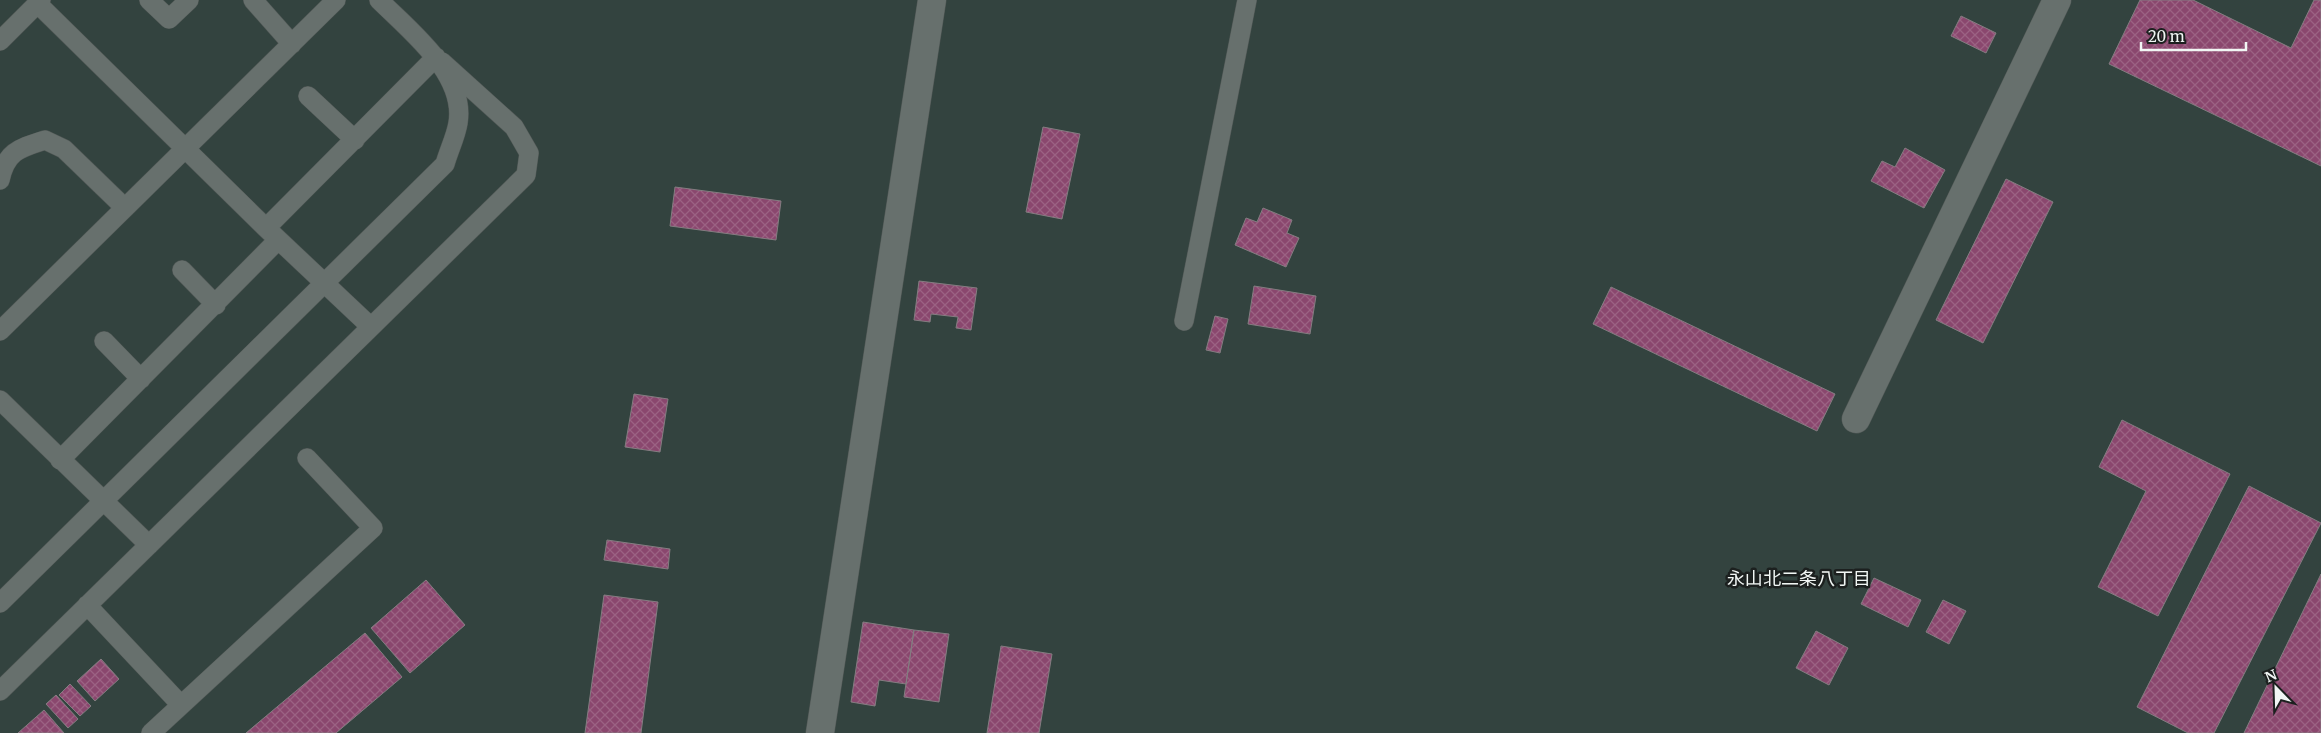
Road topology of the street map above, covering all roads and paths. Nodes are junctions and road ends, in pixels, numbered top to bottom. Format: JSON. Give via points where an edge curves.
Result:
{"nodes":[{"id":1,"x":149,"y":0,"type":"edge"},
{"id":2,"x":188,"y":0,"type":"edge"},
{"id":3,"x":253,"y":0,"type":"edge"},
{"id":4,"x":336,"y":0,"type":"edge"},
{"id":5,"x":379,"y":0,"type":"edge"},
{"id":6,"x":404,"y":0,"type":"edge"},
{"id":7,"x":932,"y":0,"type":"edge"},
{"id":8,"x":1247,"y":0,"type":"edge"},
{"id":9,"x":2057,"y":0,"type":"edge"},
{"id":10,"x":39,"y":2,"type":"edge"},
{"id":11,"x":398,"y":19,"type":"junction"},
{"id":12,"x":0,"y":41,"type":"edge"},
{"id":13,"x":292,"y":44,"type":"junction"},
{"id":14,"x":439,"y":60,"type":"junction"},
{"id":15,"x":308,"y":96,"type":"dead end"},
{"id":16,"x":355,"y":140,"type":"junction"},
{"id":17,"x":185,"y":149,"type":"junction"},
{"id":18,"x":0,"y":180,"type":"edge"},
{"id":19,"x":125,"y":208,"type":"junction"},
{"id":20,"x":272,"y":234,"type":"junction"},
{"id":21,"x":182,"y":270,"type":"dead end"},
{"id":22,"x":323,"y":284,"type":"junction"},
{"id":23,"x":216,"y":304,"type":"junction"},
{"id":24,"x":1184,"y":320,"type":"dead end"},
{"id":25,"x":371,"y":327,"type":"junction"},
{"id":26,"x":0,"y":331,"type":"edge"},
{"id":27,"x":104,"y":341,"type":"dead end"},
{"id":28,"x":141,"y":378,"type":"junction"},
{"id":29,"x":0,"y":400,"type":"edge"},
{"id":30,"x":1856,"y":419,"type":"dead end"},
{"id":31,"x":307,"y":458,"type":"dead end"},
{"id":32,"x":60,"y":460,"type":"junction"},
{"id":33,"x":103,"y":500,"type":"junction"},
{"id":34,"x":149,"y":545,"type":"junction"},
{"id":35,"x":0,"y":603,"type":"edge"},
{"id":36,"x":87,"y":605,"type":"junction"},
{"id":37,"x":0,"y":691,"type":"edge"},
{"id":38,"x":181,"y":705,"type":"junction"},
{"id":39,"x":151,"y":733,"type":"edge"},
{"id":40,"x":820,"y":733,"type":"edge"}],
"edges":[{"from":1,"to":2,"type":"lane","via":[[168,19]]},
{"from":3,"to":13,"type":"lane"},
{"from":4,"to":13,"type":"lane"},
{"from":5,"to":11,"type":"lane"},
{"from":6,"to":11,"type":"lane"},
{"from":7,"to":40,"type":"street"},
{"from":8,"to":24,"type":"lane"},
{"from":9,"to":30,"type":"street"},
{"from":10,"to":12,"type":"lane"},
{"from":10,"to":17,"type":"lane"},
{"from":11,"to":14,"type":"lane"},
{"from":13,"to":17,"type":"lane"},
{"from":14,"to":16,"type":"lane"},
{"from":14,"to":22,"type":"lane","via":[[458,100],[458,122],[445,164]]},
{"from":14,"to":25,"type":"lane","via":[[514,128],[529,153],[526,175]]},
{"from":15,"to":16,"type":"lane"},
{"from":16,"to":20,"type":"lane"},
{"from":17,"to":19,"type":"lane"},
{"from":17,"to":20,"type":"lane"},
{"from":18,"to":19,"type":"lane","via":[[3,167],[18,148],[45,140],[64,149]]},
{"from":19,"to":26,"type":"lane"},
{"from":20,"to":22,"type":"lane"},
{"from":20,"to":23,"type":"lane"},
{"from":21,"to":23,"type":"lane"},
{"from":22,"to":25,"type":"lane"},
{"from":22,"to":33,"type":"lane"},
{"from":23,"to":28,"type":"lane"},
{"from":25,"to":34,"type":"lane"},
{"from":27,"to":28,"type":"lane"},
{"from":28,"to":32,"type":"lane"},
{"from":29,"to":32,"type":"lane"},
{"from":31,"to":38,"type":"lane","via":[[373,528]]},
{"from":32,"to":33,"type":"lane"},
{"from":33,"to":34,"type":"lane"},
{"from":33,"to":35,"type":"lane"},
{"from":34,"to":36,"type":"lane"},
{"from":36,"to":37,"type":"lane"},
{"from":36,"to":38,"type":"lane"},
{"from":38,"to":39,"type":"lane"}]}
